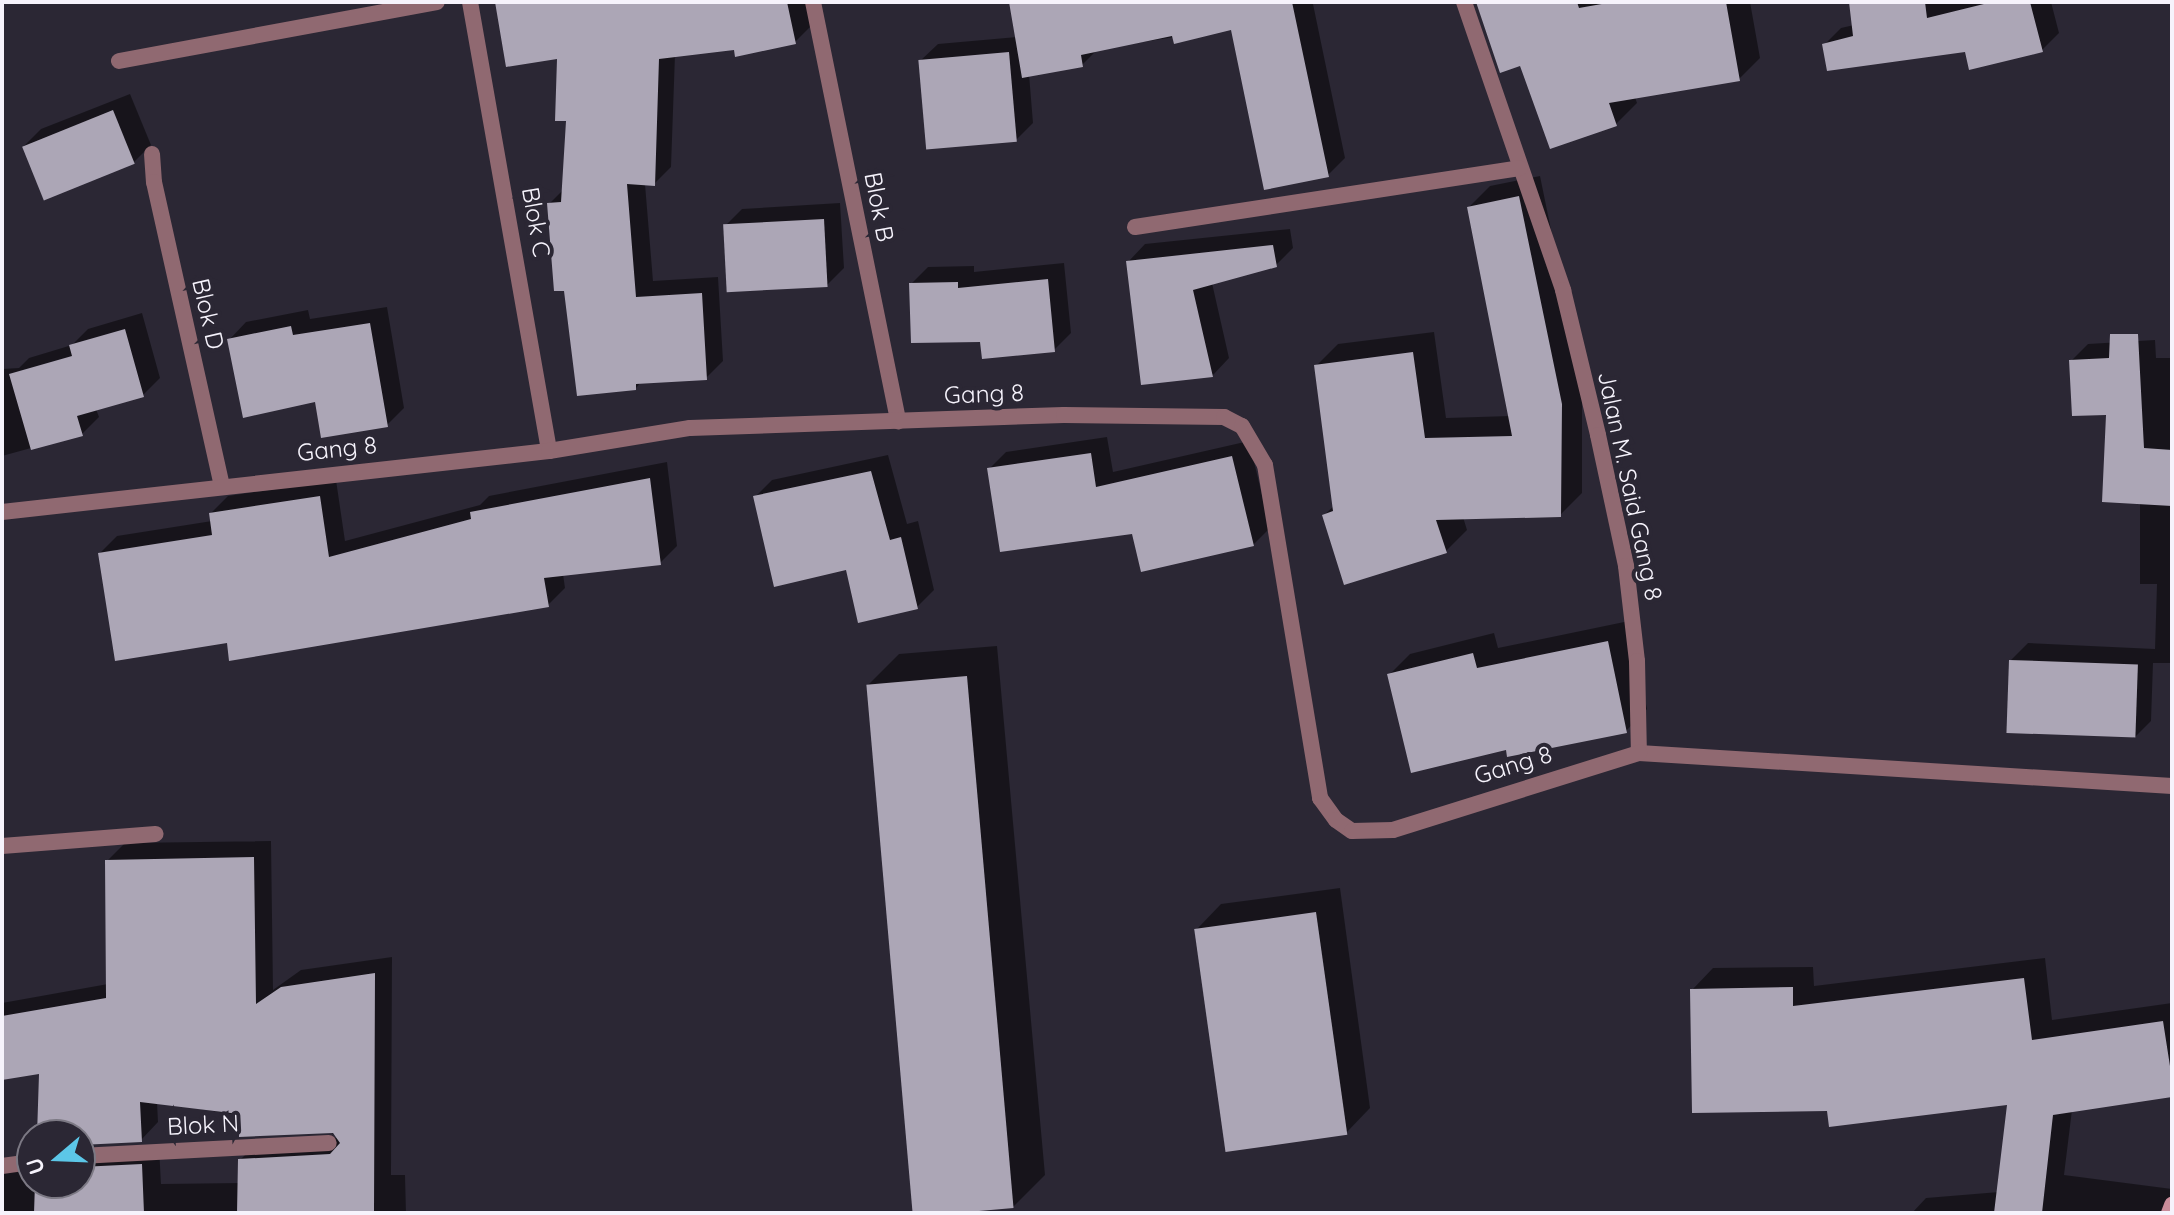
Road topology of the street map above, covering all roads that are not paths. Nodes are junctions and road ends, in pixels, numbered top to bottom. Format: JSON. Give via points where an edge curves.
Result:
{"nodes":[{"id":1,"x":437,"y":2,"type":"edge"},
{"id":2,"x":470,"y":2,"type":"edge"},
{"id":3,"x":813,"y":2,"type":"edge"},
{"id":4,"x":1464,"y":2,"type":"edge"},
{"id":5,"x":119,"y":61,"type":"dead end"},
{"id":6,"x":152,"y":154,"type":"dead end"},
{"id":7,"x":1519,"y":168,"type":"junction"},
{"id":8,"x":1135,"y":227,"type":"dead end"},
{"id":9,"x":898,"y":421,"type":"junction"},
{"id":10,"x":549,"y":451,"type":"junction"},
{"id":11,"x":222,"y":485,"type":"junction"},
{"id":12,"x":2,"y":512,"type":"edge"},
{"id":13,"x":1639,"y":753,"type":"junction"},
{"id":14,"x":2172,"y":786,"type":"edge"},
{"id":15,"x":156,"y":834,"type":"dead end"},
{"id":16,"x":2,"y":846,"type":"edge"},
{"id":17,"x":329,"y":1143,"type":"dead end"},
{"id":18,"x":96,"y":1155,"type":"edge"},
{"id":19,"x":2172,"y":1205,"type":"edge"},
{"id":20,"x":2169,"y":1213,"type":"edge"}],
"edges":[{"from":1,"to":5,"type":"street"},
{"from":2,"to":10,"type":"street","name":"Blok C"},
{"from":3,"to":9,"type":"street","name":"Blok B"},
{"from":4,"to":7,"type":"street","name":"Jalan M. Said Gang 8"},
{"from":6,"to":11,"type":"street","name":"Blok D"},
{"from":7,"to":8,"type":"street"},
{"from":7,"to":13,"type":"street","name":"Jalan M. Said Gang 8","via":[[1563,290],[1626,566],[1637,661]]},
{"from":9,"to":10,"type":"street","name":"Gang 8","via":[[690,428]]},
{"from":9,"to":13,"type":"street","name":"Gang 8","via":[[1201,414],[1242,426],[1265,465],[1320,798],[1352,831],[1370,833],[1423,822]]},
{"from":10,"to":11,"type":"street","name":"Gang 8"},
{"from":11,"to":12,"type":"street","name":"Gang 8"},
{"from":13,"to":14,"type":"street"},
{"from":15,"to":16,"type":"street"},
{"from":17,"to":18,"type":"street","name":"Blok N"},
{"from":19,"to":20,"type":"street"}]}
